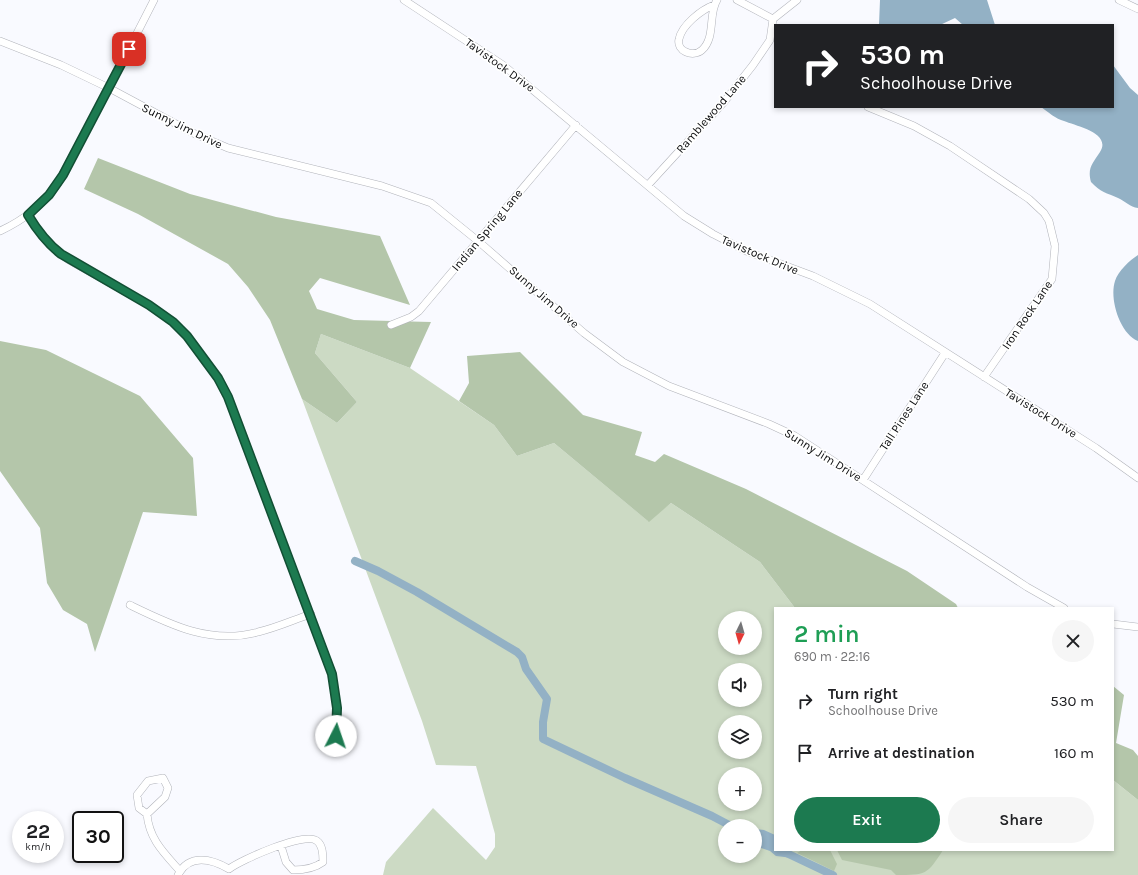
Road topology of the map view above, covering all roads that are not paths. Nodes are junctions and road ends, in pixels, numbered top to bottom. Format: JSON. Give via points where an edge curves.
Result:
{"nodes":[{"id":1,"x":154,"y":0,"type":"edge"},
{"id":2,"x":404,"y":0,"type":"edge"},
{"id":3,"x":737,"y":0,"type":"edge"},
{"id":4,"x":797,"y":0,"type":"edge"},
{"id":5,"x":1119,"y":0,"type":"edge"},
{"id":6,"x":715,"y":2,"type":"edge"},
{"id":7,"x":1138,"y":9,"type":"edge"},
{"id":8,"x":773,"y":19,"type":"junction"},
{"id":9,"x":0,"y":41,"type":"edge"},
{"id":10,"x":772,"y":42,"type":"edge"},
{"id":11,"x":109,"y":88,"type":"junction"},
{"id":12,"x":870,"y":108,"type":"edge"},
{"id":13,"x":576,"y":125,"type":"junction"},
{"id":14,"x":648,"y":185,"type":"junction"},
{"id":15,"x":28,"y":215,"type":"junction"},
{"id":16,"x":0,"y":231,"type":"edge"},
{"id":17,"x":478,"y":241,"type":"junction"},
{"id":18,"x":391,"y":325,"type":"dead end"},
{"id":19,"x":945,"y":353,"type":"junction"},
{"id":20,"x":984,"y":377,"type":"junction"},
{"id":21,"x":1138,"y":478,"type":"edge"},
{"id":22,"x":863,"y":480,"type":"junction"},
{"id":23,"x":130,"y":605,"type":"dead end"},
{"id":24,"x":1062,"y":607,"type":"edge"},
{"id":25,"x":310,"y":614,"type":"junction"},
{"id":26,"x":1114,"y":624,"type":"edge"},
{"id":27,"x":1138,"y":627,"type":"edge"},
{"id":28,"x":334,"y":749,"type":"dead end"},
{"id":29,"x":147,"y":814,"type":"junction"},
{"id":30,"x":281,"y":846,"type":"junction"},
{"id":31,"x":230,"y":872,"type":"edge"},
{"id":32,"x":179,"y":873,"type":"edge"}],
"edges":[{"from":1,"to":11,"type":"street"},
{"from":2,"to":13,"type":"street","name":"Tavistock Drive","via":[[503,65]]},
{"from":3,"to":8,"type":"street"},
{"from":4,"to":8,"type":"street"},
{"from":5,"to":7,"type":"street"},
{"from":6,"to":6,"type":"street","via":[[689,23],[680,35],[678,43],[685,52],[694,54],[702,50],[709,38]]},
{"from":8,"to":10,"type":"street"},
{"from":9,"to":11,"type":"street","name":"Sunny Jim Drive","via":[[61,65]]},
{"from":10,"to":14,"type":"street","name":"Ramblewood Lane","via":[[724,102]]},
{"from":11,"to":15,"type":"street","via":[[57,185]]},
{"from":11,"to":17,"type":"street","name":"Sunny Jim Drive","via":[[193,133],[228,148],[421,198],[431,203]]},
{"from":12,"to":20,"type":"street","name":"Iron Rock Lane","via":[[914,126],[950,146],[1029,199],[1044,213],[1050,224],[1055,246],[1052,279]]},
{"from":13,"to":14,"type":"street","name":"Tavistock Drive"},
{"from":13,"to":17,"type":"street","name":"Indian Spring Lane"},
{"from":14,"to":19,"type":"street","name":"Tavistock Drive","via":[[684,216],[713,234],[746,252],[814,276],[850,293]]},
{"from":15,"to":16,"type":"street"},
{"from":15,"to":25,"type":"street","via":[[54,249],[173,322],[187,336],[212,370],[228,397]]},
{"from":17,"to":18,"type":"street","name":"Indian Spring Lane","via":[[419,311]]},
{"from":17,"to":22,"type":"street","name":"Sunny Jim Drive","via":[[584,333],[623,362],[669,386],[795,436]]},
{"from":19,"to":20,"type":"street","name":"Tavistock Drive"},
{"from":19,"to":22,"type":"street","name":"Tall Pines Lane"},
{"from":20,"to":21,"type":"street","name":"Tavistock Drive","via":[[1096,448]]},
{"from":22,"to":24,"type":"street","name":"Sunny Jim Drive","via":[[1027,587]]},
{"from":23,"to":25,"type":"street","via":[[185,630],[219,637],[259,632]]},
{"from":25,"to":28,"type":"street","via":[[336,692],[337,723]]},
{"from":26,"to":27,"type":"street"},
{"from":29,"to":29,"type":"street","via":[[139,808],[137,795],[148,781],[163,778],[168,788],[165,798]]},
{"from":29,"to":32,"type":"street","via":[[152,836]]},
{"from":30,"to":30,"type":"street","via":[[286,862],[293,870],[318,866],[323,862],[321,846],[313,839]]},
{"from":30,"to":31,"type":"street","via":[[256,854]]},
{"from":31,"to":32,"type":"street","via":[[210,860],[199,859],[189,863]]}]}
